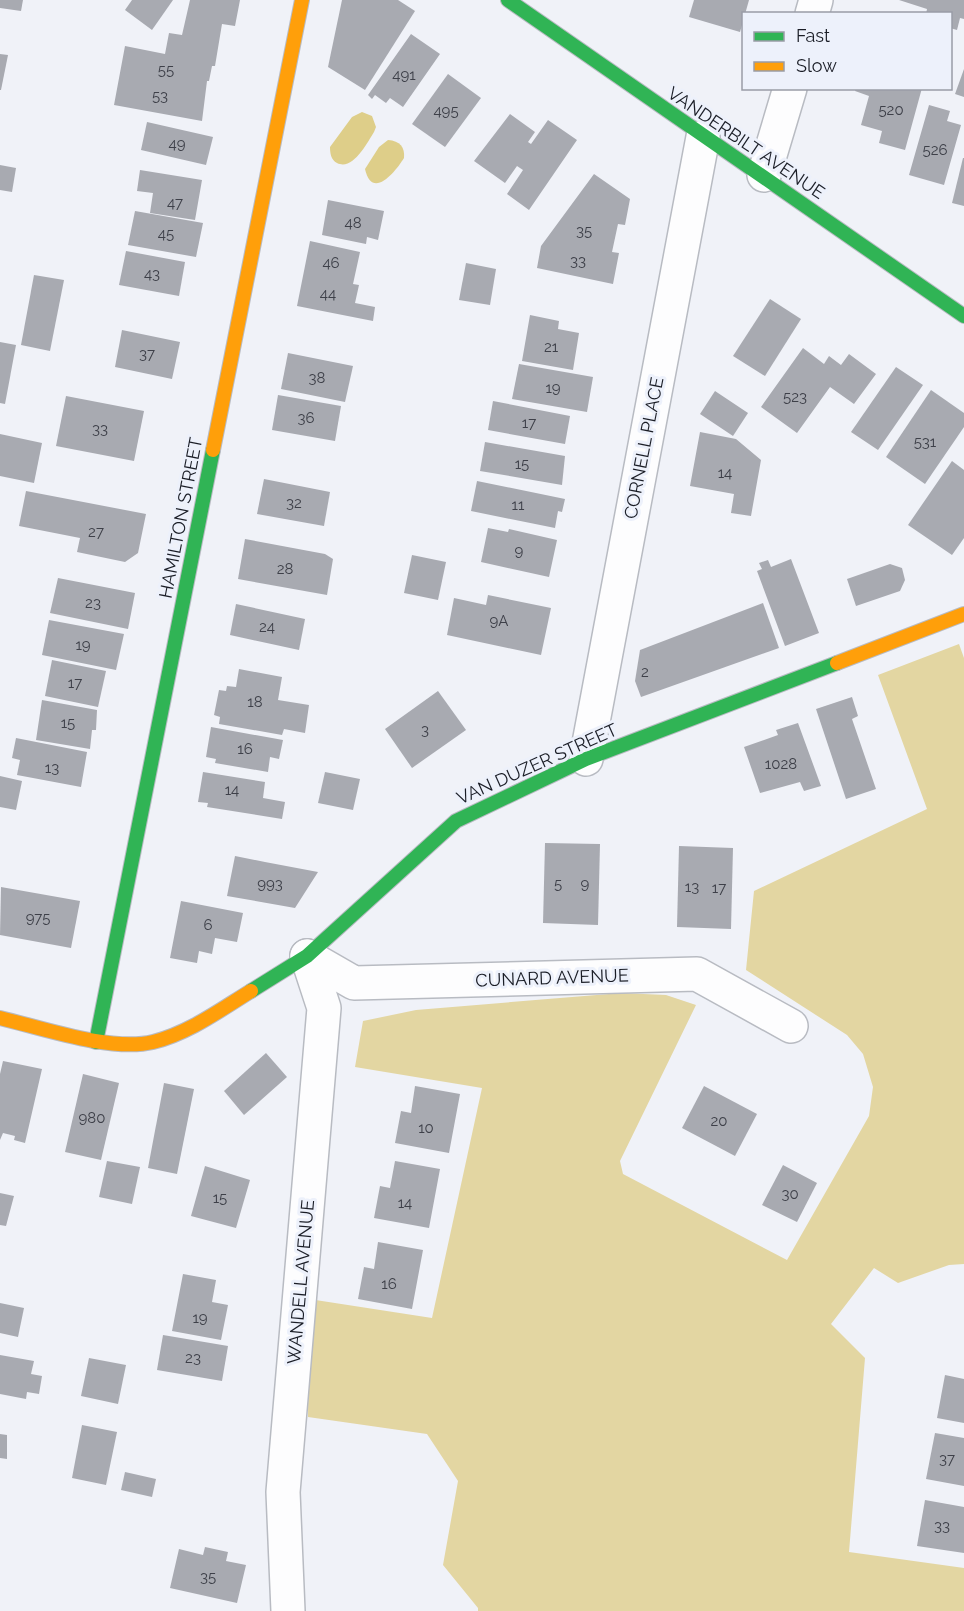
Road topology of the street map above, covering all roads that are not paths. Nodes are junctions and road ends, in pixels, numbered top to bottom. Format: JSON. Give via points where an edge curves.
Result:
{"nodes":[{"id":1,"x":302,"y":0,"type":"edge"},
{"id":2,"x":508,"y":0,"type":"edge"},
{"id":3,"x":789,"y":90,"type":"edge"},
{"id":4,"x":703,"y":137,"type":"junction"},
{"id":5,"x":764,"y":175,"type":"junction"},
{"id":6,"x":964,"y":316,"type":"edge"},
{"id":7,"x":964,"y":614,"type":"edge"},
{"id":8,"x":585,"y":759,"type":"junction"},
{"id":9,"x":307,"y":956,"type":"junction"},
{"id":10,"x":0,"y":1018,"type":"edge"},
{"id":11,"x":791,"y":1026,"type":"dead end"},
{"id":12,"x":96,"y":1042,"type":"junction"},
{"id":13,"x":288,"y":1611,"type":"edge"}],
"edges":[{"from":1,"to":12,"type":"street","name":"HAMILTON STREET"},
{"from":2,"to":4,"type":"street","name":"VANDERBILT AVENUE"},
{"from":3,"to":5,"type":"street"},
{"from":4,"to":5,"type":"street","name":"VANDERBILT AVENUE"},
{"from":4,"to":8,"type":"street","name":"CORNELL PLACE"},
{"from":5,"to":6,"type":"street","name":"VANDERBILT AVENUE"},
{"from":7,"to":8,"type":"street","name":"VAN DUZER STREET"},
{"from":8,"to":9,"type":"street","name":"VAN DUZER STREET","via":[[456,821]]},
{"from":9,"to":11,"type":"street","name":"CUNARD AVENUE","via":[[354,983],[697,974]]},
{"from":9,"to":12,"type":"street","name":"VAN DUZER STREET","via":[[194,1026],[152,1042]]},
{"from":9,"to":13,"type":"street","name":"WANDELL AVENUE","via":[[324,1008],[283,1492]]},
{"from":10,"to":12,"type":"street","name":"VAN DUZER STREET"}]}
